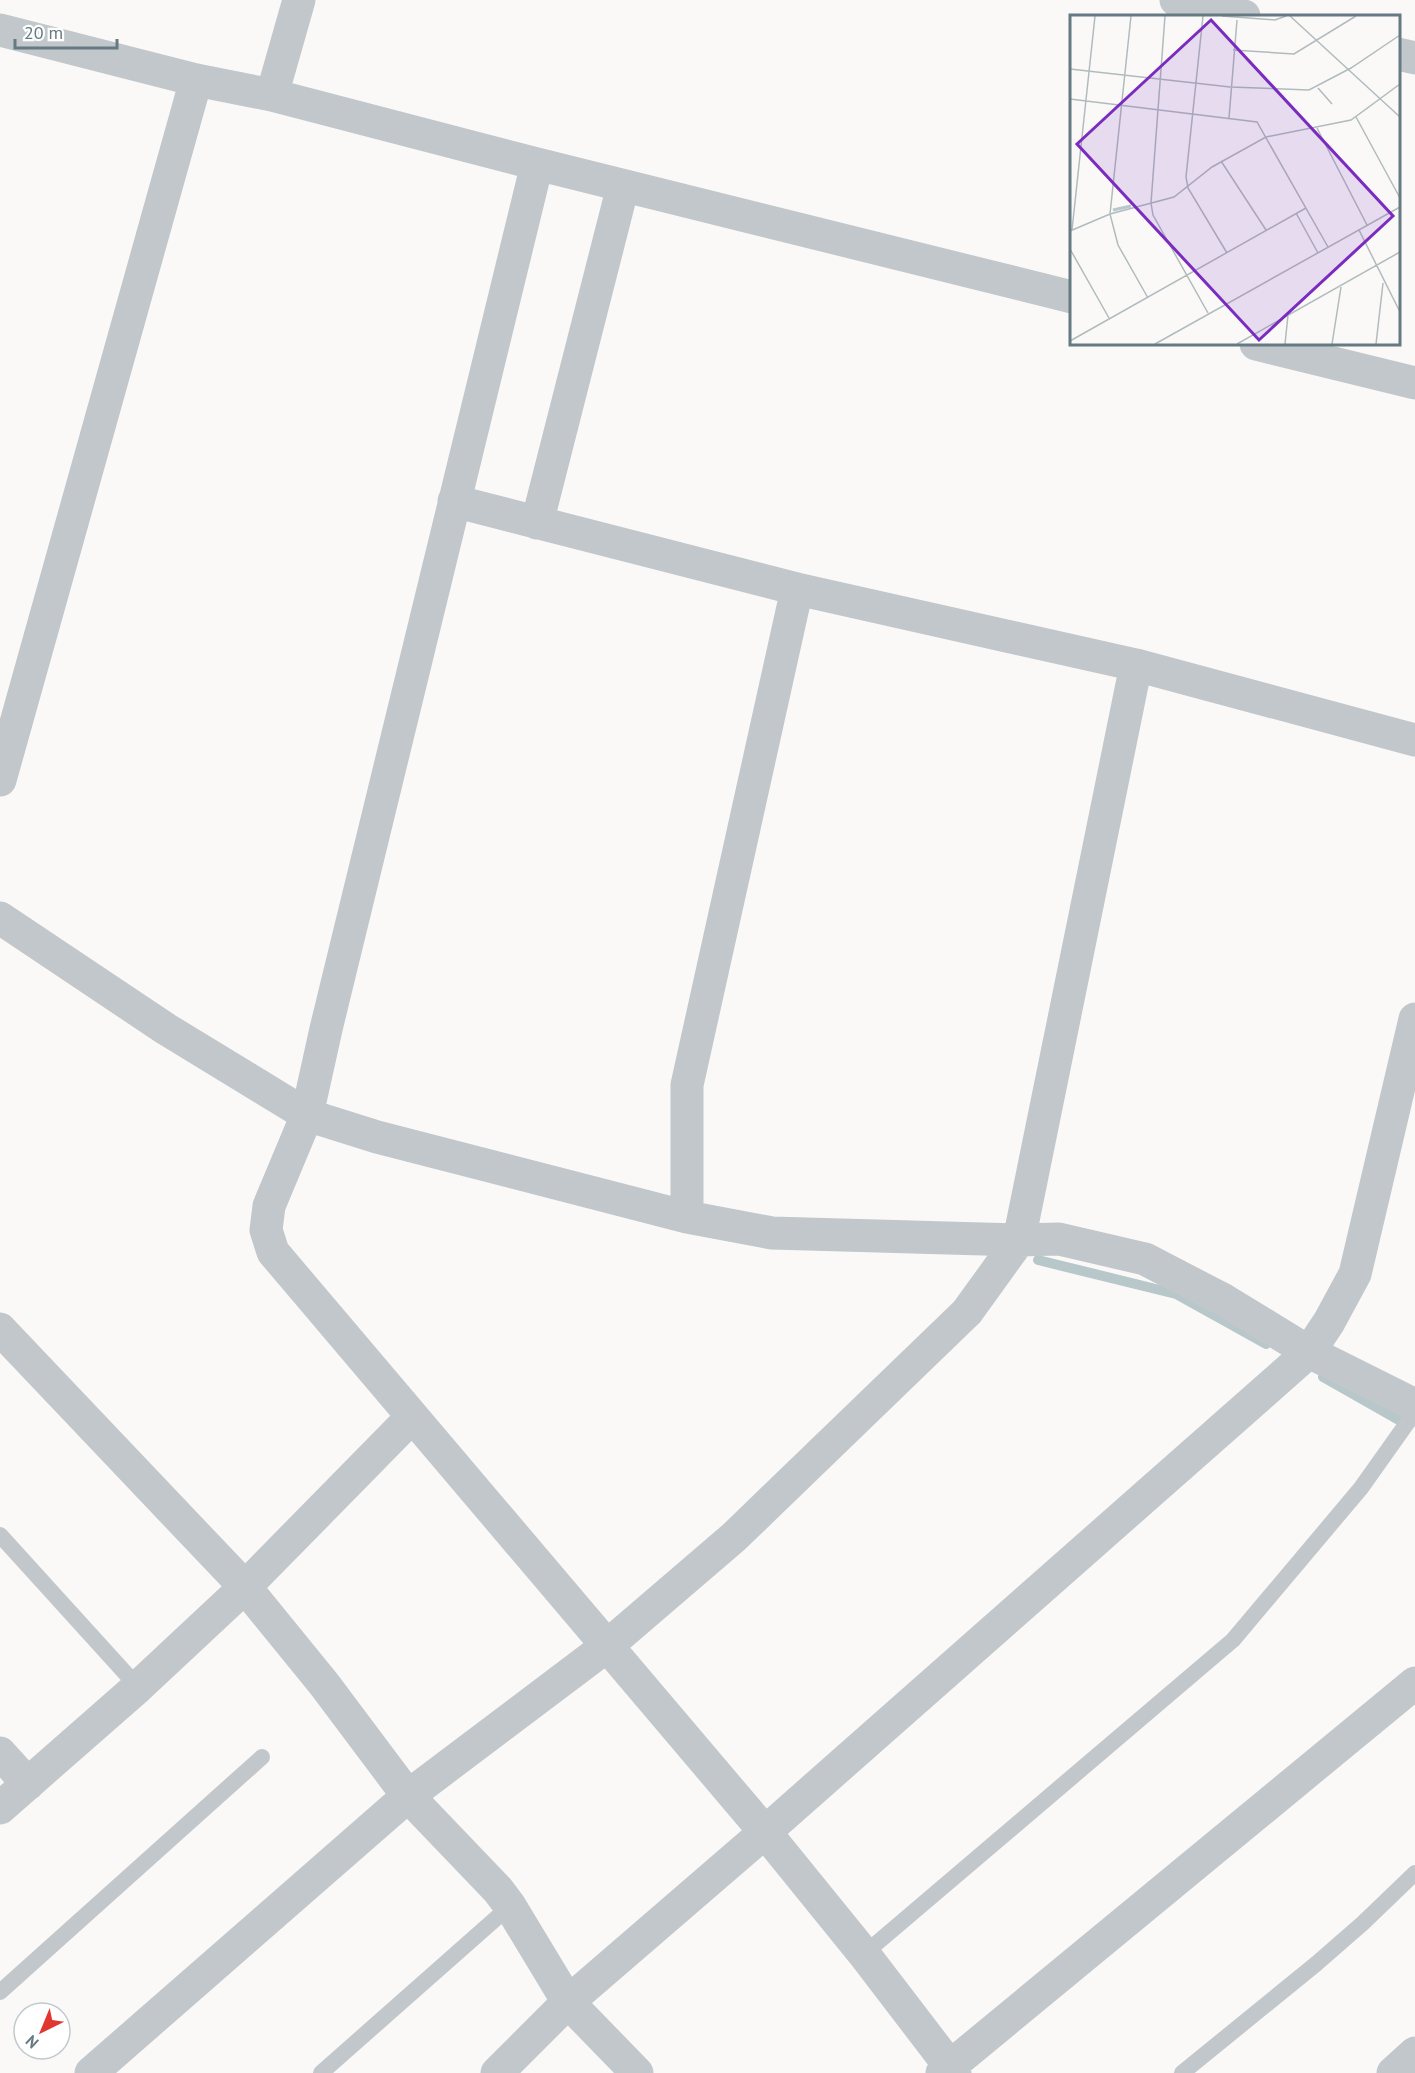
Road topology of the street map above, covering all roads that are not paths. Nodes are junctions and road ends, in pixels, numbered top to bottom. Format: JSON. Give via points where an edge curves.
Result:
{"nodes":[{"id":1,"x":299,"y":0,"type":"edge"},
{"id":2,"x":1176,"y":0,"type":"edge"},
{"id":3,"x":1240,"y":15,"type":"edge"},
{"id":4,"x":0,"y":30,"type":"edge"},
{"id":5,"x":1400,"y":54,"type":"edge"},
{"id":6,"x":1415,"y":58,"type":"edge"},
{"id":7,"x":196,"y":80,"type":"junction"},
{"id":8,"x":272,"y":95,"type":"junction"},
{"id":9,"x":537,"y":164,"type":"junction"},
{"id":10,"x":623,"y":186,"type":"junction"},
{"id":11,"x":1070,"y":297,"type":"edge"},
{"id":12,"x":1261,"y":345,"type":"edge"},
{"id":13,"x":1415,"y":383,"type":"edge"},
{"id":14,"x":454,"y":501,"type":"junction"},
{"id":15,"x":537,"y":523,"type":"junction"},
{"id":16,"x":797,"y":589,"type":"junction"},
{"id":17,"x":1136,"y":665,"type":"junction"},
{"id":18,"x":1415,"y":740,"type":"edge"},
{"id":19,"x":0,"y":780,"type":"edge"},
{"id":20,"x":0,"y":918,"type":"edge"},
{"id":21,"x":1415,"y":1018,"type":"edge"},
{"id":22,"x":307,"y":1115,"type":"junction"},
{"id":23,"x":687,"y":1217,"type":"junction"},
{"id":24,"x":1018,"y":1240,"type":"junction"},
{"id":25,"x":0,"y":1329,"type":"edge"},
{"id":26,"x":1309,"y":1352,"type":"junction"},
{"id":27,"x":1415,"y":1405,"type":"edge"},
{"id":28,"x":1415,"y":1412,"type":"edge"},
{"id":29,"x":412,"y":1417,"type":"junction"},
{"id":30,"x":0,"y":1535,"type":"edge"},
{"id":31,"x":245,"y":1587,"type":"junction"},
{"id":32,"x":607,"y":1646,"type":"junction"},
{"id":33,"x":1415,"y":1683,"type":"edge"},
{"id":34,"x":138,"y":1687,"type":"junction"},
{"id":35,"x":0,"y":1753,"type":"edge"},
{"id":36,"x":262,"y":1758,"type":"dead end"},
{"id":37,"x":28,"y":1784,"type":"junction"},
{"id":38,"x":408,"y":1796,"type":"junction"},
{"id":39,"x":0,"y":1808,"type":"edge"},
{"id":40,"x":765,"y":1832,"type":"junction"},
{"id":41,"x":1415,"y":1873,"type":"edge"},
{"id":42,"x":510,"y":1906,"type":"junction"},
{"id":43,"x":864,"y":1954,"type":"junction"},
{"id":44,"x":0,"y":1992,"type":"edge"},
{"id":45,"x":568,"y":2002,"type":"junction"},
{"id":46,"x":1415,"y":2053,"type":"edge"},
{"id":47,"x":949,"y":2071,"type":"edge"},
{"id":48,"x":91,"y":2073,"type":"edge"},
{"id":49,"x":321,"y":2073,"type":"edge"},
{"id":50,"x":497,"y":2073,"type":"edge"},
{"id":51,"x":637,"y":2073,"type":"edge"},
{"id":52,"x":1182,"y":2073,"type":"edge"},
{"id":53,"x":1393,"y":2073,"type":"edge"}],
"edges":[{"from":1,"to":8,"type":"street"},
{"from":2,"to":3,"type":"street"},
{"from":4,"to":7,"type":"street"},
{"from":5,"to":6,"type":"street"},
{"from":7,"to":8,"type":"street"},
{"from":7,"to":19,"type":"street"},
{"from":8,"to":9,"type":"street"},
{"from":9,"to":10,"type":"street"},
{"from":9,"to":14,"type":"street"},
{"from":10,"to":11,"type":"street"},
{"from":10,"to":15,"type":"street"},
{"from":12,"to":13,"type":"street"},
{"from":14,"to":15,"type":"street"},
{"from":14,"to":22,"type":"street"},
{"from":15,"to":16,"type":"street"},
{"from":16,"to":17,"type":"street"},
{"from":16,"to":23,"type":"street","via":[[687,1085]]},
{"from":17,"to":18,"type":"street"},
{"from":17,"to":24,"type":"street"},
{"from":20,"to":22,"type":"street","via":[[166,1029]]},
{"from":21,"to":26,"type":"street","via":[[1355,1274]]},
{"from":22,"to":23,"type":"street","via":[[377,1137]]},
{"from":22,"to":29,"type":"street","via":[[269,1206],[266,1230],[273,1252]]},
{"from":23,"to":24,"type":"street","via":[[772,1233]]},
{"from":24,"to":26,"type":"street","via":[[1059,1239],[1145,1259],[1224,1300]]},
{"from":24,"to":32,"type":"street","via":[[967,1312],[734,1537]]},
{"from":25,"to":31,"type":"street"},
{"from":26,"to":27,"type":"street"},
{"from":26,"to":40,"type":"street"},
{"from":28,"to":43,"type":"lane","via":[[1361,1488],[1233,1640]]},
{"from":29,"to":31,"type":"street"},
{"from":29,"to":32,"type":"street"},
{"from":30,"to":34,"type":"lane"},
{"from":31,"to":34,"type":"street"},
{"from":31,"to":38,"type":"street"},
{"from":32,"to":38,"type":"street"},
{"from":32,"to":40,"type":"street"},
{"from":33,"to":47,"type":"street"},
{"from":34,"to":37,"type":"street"},
{"from":35,"to":37,"type":"street"},
{"from":36,"to":44,"type":"lane"},
{"from":37,"to":39,"type":"street"},
{"from":38,"to":42,"type":"street"},
{"from":38,"to":48,"type":"street"},
{"from":40,"to":43,"type":"street"},
{"from":40,"to":45,"type":"street"},
{"from":41,"to":52,"type":"lane","via":[[1316,1964]]},
{"from":42,"to":45,"type":"street"},
{"from":42,"to":49,"type":"lane"},
{"from":43,"to":47,"type":"street"},
{"from":45,"to":50,"type":"street"},
{"from":45,"to":51,"type":"street"},
{"from":46,"to":53,"type":"street"}]}
